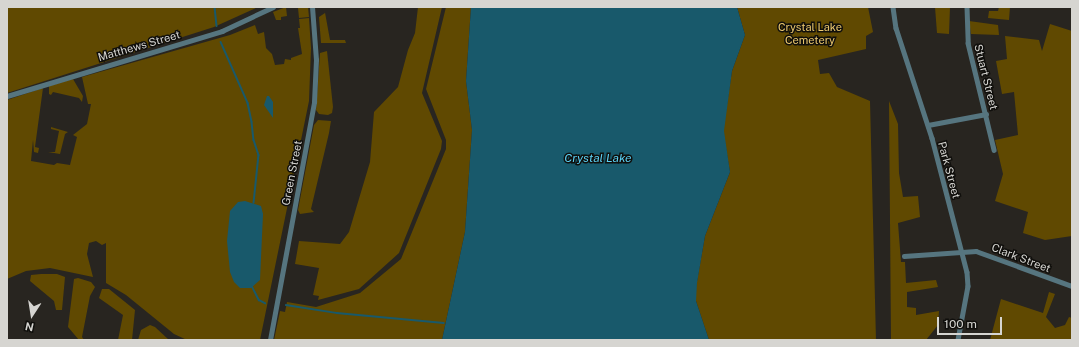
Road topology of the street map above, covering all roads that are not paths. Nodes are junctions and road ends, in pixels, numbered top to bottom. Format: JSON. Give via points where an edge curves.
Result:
{"nodes":[{"id":1,"x":274,"y":7,"type":"edge"},
{"id":2,"x":312,"y":7,"type":"edge"},
{"id":3,"x":893,"y":7,"type":"edge"},
{"id":4,"x":967,"y":7,"type":"edge"},
{"id":5,"x":7,"y":96,"type":"edge"},
{"id":6,"x":986,"y":114,"type":"junction"},
{"id":7,"x":928,"y":125,"type":"junction"},
{"id":8,"x":994,"y":150,"type":"dead end"},
{"id":9,"x":962,"y":250,"type":"junction"},
{"id":10,"x":904,"y":256,"type":"dead end"},
{"id":11,"x":1072,"y":286,"type":"edge"},
{"id":12,"x":270,"y":340,"type":"edge"},
{"id":13,"x":958,"y":340,"type":"edge"}],
"edges":[{"from":1,"to":5,"type":"street","name":"Matthews Street","via":[[219,32]]},
{"from":2,"to":12,"type":"street","name":"Green Street","via":[[316,60],[314,102]]},
{"from":3,"to":7,"type":"street","name":"Park Street","via":[[896,28]]},
{"from":4,"to":6,"type":"street","name":"Stuart Street","via":[[967,36]]},
{"from":6,"to":7,"type":"street"},
{"from":6,"to":8,"type":"street","name":"Stuart Street"},
{"from":7,"to":9,"type":"street","name":"Park Street"},
{"from":9,"to":10,"type":"street","name":"Clark Street"},
{"from":9,"to":11,"type":"street","name":"Clark Street","via":[[992,256]]},
{"from":9,"to":13,"type":"street","name":"Park Street","via":[[968,284]]}]}
